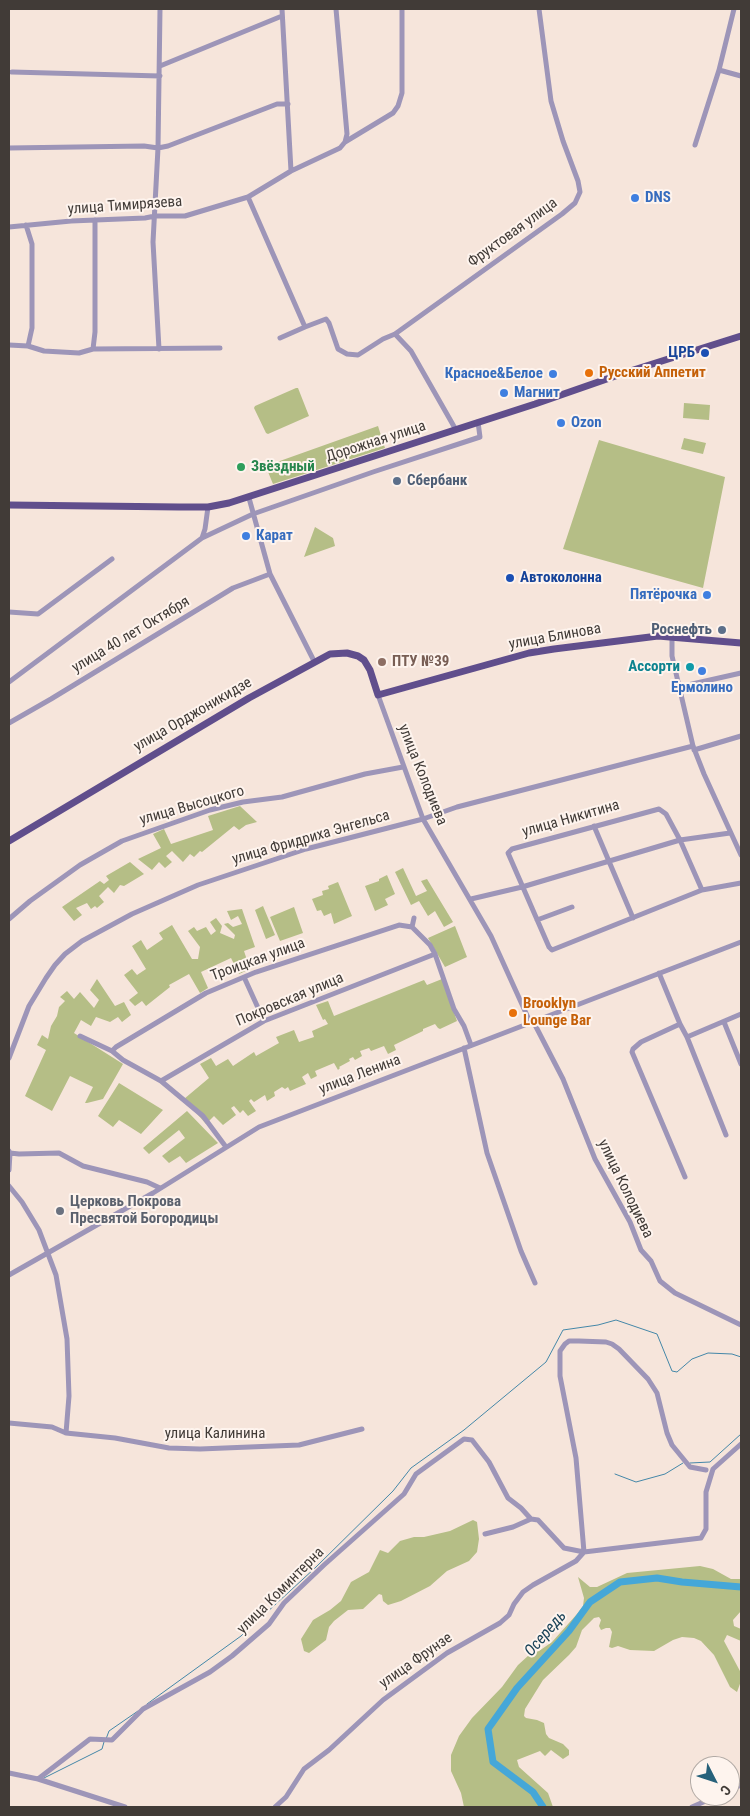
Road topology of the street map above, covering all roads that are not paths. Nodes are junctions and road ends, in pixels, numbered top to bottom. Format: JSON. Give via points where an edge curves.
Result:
{"nodes":[{"id":1,"x":160,"y":9,"type":"edge"},
{"id":2,"x":282,"y":9,"type":"edge"},
{"id":3,"x":336,"y":9,"type":"edge"},
{"id":4,"x":402,"y":9,"type":"edge"},
{"id":5,"x":539,"y":9,"type":"edge"},
{"id":6,"x":734,"y":9,"type":"edge"},
{"id":7,"x":282,"y":16,"type":"junction"},
{"id":8,"x":160,"y":66,"type":"junction"},
{"id":9,"x":719,"y":70,"type":"junction"},
{"id":10,"x":12,"y":72,"type":"dead end"},
{"id":11,"x":160,"y":76,"type":"junction"},
{"id":12,"x":741,"y":76,"type":"edge"},
{"id":13,"x":288,"y":104,"type":"junction"},
{"id":14,"x":345,"y":142,"type":"junction"},
{"id":15,"x":695,"y":146,"type":"dead end"},
{"id":16,"x":9,"y":148,"type":"edge"},
{"id":17,"x":158,"y":148,"type":"junction"},
{"id":18,"x":291,"y":171,"type":"junction"},
{"id":19,"x":248,"y":197,"type":"junction"},
{"id":20,"x":154,"y":216,"type":"junction"},
{"id":21,"x":95,"y":220,"type":"junction"},
{"id":22,"x":26,"y":225,"type":"junction"},
{"id":23,"x":9,"y":226,"type":"edge"},
{"id":24,"x":304,"y":327,"type":"junction"},
{"id":25,"x":396,"y":334,"type":"junction"},
{"id":26,"x":741,"y":336,"type":"edge"},
{"id":27,"x":280,"y":338,"type":"dead end"},
{"id":28,"x":9,"y":345,"type":"edge"},
{"id":29,"x":28,"y":346,"type":"junction"},
{"id":30,"x":220,"y":348,"type":"dead end"},
{"id":31,"x":93,"y":349,"type":"junction"},
{"id":32,"x":159,"y":349,"type":"junction"},
{"id":33,"x":478,"y":422,"type":"junction"},
{"id":34,"x":456,"y":430,"type":"junction"},
{"id":35,"x":249,"y":498,"type":"junction"},
{"id":36,"x":9,"y":505,"type":"edge"},
{"id":37,"x":208,"y":507,"type":"junction"},
{"id":38,"x":253,"y":514,"type":"junction"},
{"id":39,"x":202,"y":538,"type":"junction"},
{"id":40,"x":112,"y":558,"type":"dead end"},
{"id":41,"x":270,"y":574,"type":"junction"},
{"id":42,"x":9,"y":612,"type":"edge"},
{"id":43,"x":672,"y":636,"type":"junction"},
{"id":44,"x":741,"y":643,"type":"edge"},
{"id":45,"x":314,"y":661,"type":"junction"},
{"id":46,"x":741,"y":673,"type":"edge"},
{"id":47,"x":9,"y":682,"type":"edge"},
{"id":48,"x":678,"y":687,"type":"junction"},
{"id":49,"x":378,"y":696,"type":"junction"},
{"id":50,"x":9,"y":723,"type":"edge"},
{"id":51,"x":741,"y":736,"type":"edge"},
{"id":52,"x":693,"y":748,"type":"junction"},
{"id":53,"x":403,"y":767,"type":"junction"},
{"id":54,"x":423,"y":819,"type":"junction"},
{"id":55,"x":594,"y":826,"type":"junction"},
{"id":56,"x":730,"y":833,"type":"junction"},
{"id":57,"x":680,"y":840,"type":"junction"},
{"id":58,"x":9,"y":841,"type":"edge"},
{"id":59,"x":739,"y":845,"type":"edge"},
{"id":60,"x":741,"y":854,"type":"edge"},
{"id":61,"x":609,"y":862,"type":"junction"},
{"id":62,"x":741,"y":883,"type":"edge"},
{"id":63,"x":522,"y":886,"type":"junction"},
{"id":64,"x":702,"y":890,"type":"junction"},
{"id":65,"x":471,"y":899,"type":"junction"},
{"id":66,"x":572,"y":907,"type":"dead end"},
{"id":67,"x":414,"y":918,"type":"dead end"},
{"id":68,"x":633,"y":918,"type":"junction"},
{"id":69,"x":9,"y":919,"type":"edge"},
{"id":70,"x":537,"y":920,"type":"junction"},
{"id":71,"x":412,"y":927,"type":"junction"},
{"id":72,"x":741,"y":942,"type":"edge"},
{"id":73,"x":435,"y":954,"type":"junction"},
{"id":74,"x":659,"y":973,"type":"junction"},
{"id":75,"x":244,"y":977,"type":"junction"},
{"id":76,"x":741,"y":1014,"type":"edge"},
{"id":77,"x":264,"y":1020,"type":"junction"},
{"id":78,"x":531,"y":1022,"type":"junction"},
{"id":79,"x":724,"y":1022,"type":"junction"},
{"id":80,"x":680,"y":1024,"type":"junction"},
{"id":81,"x":80,"y":1036,"type":"dead end"},
{"id":82,"x":687,"y":1037,"type":"junction"},
{"id":83,"x":471,"y":1045,"type":"junction"},
{"id":84,"x":464,"y":1048,"type":"junction"},
{"id":85,"x":112,"y":1051,"type":"junction"},
{"id":86,"x":9,"y":1058,"type":"edge"},
{"id":87,"x":741,"y":1064,"type":"edge"},
{"id":88,"x":161,"y":1080,"type":"junction"},
{"id":89,"x":726,"y":1135,"type":"dead end"},
{"id":90,"x":226,"y":1147,"type":"junction"},
{"id":91,"x":10,"y":1152,"type":"edge"},
{"id":92,"x":9,"y":1170,"type":"edge"},
{"id":93,"x":685,"y":1177,"type":"dead end"},
{"id":94,"x":9,"y":1186,"type":"edge"},
{"id":95,"x":160,"y":1188,"type":"junction"},
{"id":96,"x":48,"y":1252,"type":"junction"},
{"id":97,"x":9,"y":1275,"type":"edge"},
{"id":98,"x":535,"y":1283,"type":"dead end"},
{"id":99,"x":741,"y":1324,"type":"edge"},
{"id":100,"x":9,"y":1423,"type":"edge"},
{"id":101,"x":362,"y":1429,"type":"dead end"},
{"id":102,"x":66,"y":1433,"type":"junction"},
{"id":103,"x":741,"y":1444,"type":"edge"},
{"id":104,"x":706,"y":1470,"type":"dead end"},
{"id":105,"x":531,"y":1519,"type":"junction"},
{"id":106,"x":485,"y":1534,"type":"dead end"},
{"id":107,"x":584,"y":1552,"type":"junction"},
{"id":108,"x":9,"y":1773,"type":"edge"},
{"id":109,"x":38,"y":1779,"type":"junction"},
{"id":110,"x":125,"y":1807,"type":"edge"},
{"id":111,"x":275,"y":1807,"type":"edge"}],
"edges":[{"from":1,"to":8,"type":"street"},
{"from":2,"to":7,"type":"street"},
{"from":3,"to":14,"type":"street","via":[[347,134]]},
{"from":4,"to":14,"type":"street","name":"улица Тимирязева","via":[[402,93],[398,106],[393,113]]},
{"from":5,"to":25,"type":"street","name":"Фруктовая улица","via":[[551,101],[580,192],[575,203]]},
{"from":6,"to":9,"type":"street"},
{"from":7,"to":8,"type":"street"},
{"from":7,"to":13,"type":"street"},
{"from":8,"to":11,"type":"street"},
{"from":9,"to":12,"type":"street"},
{"from":9,"to":15,"type":"street"},
{"from":10,"to":11,"type":"street"},
{"from":11,"to":17,"type":"street"},
{"from":13,"to":17,"type":"street","via":[[277,104]]},
{"from":13,"to":18,"type":"street"},
{"from":14,"to":18,"type":"street","name":"улица Тимирязева","via":[[340,148]]},
{"from":16,"to":17,"type":"street"},
{"from":17,"to":20,"type":"street"},
{"from":18,"to":19,"type":"street","name":"улица Тимирязева"},
{"from":19,"to":20,"type":"street","name":"улица Тимирязева","via":[[185,216]]},
{"from":19,"to":24,"type":"street"},
{"from":20,"to":21,"type":"street","name":"улица Тимирязева"},
{"from":20,"to":32,"type":"street"},
{"from":21,"to":22,"type":"street","name":"улица Тимирязева"},
{"from":21,"to":31,"type":"street"},
{"from":22,"to":23,"type":"street","name":"улица Тимирязева"},
{"from":22,"to":29,"type":"street","via":[[32,244],[32,328]]},
{"from":24,"to":25,"type":"street","name":"Фруктовая улица","via":[[326,319],[338,348],[347,354],[358,355]]},
{"from":24,"to":27,"type":"street"},
{"from":25,"to":34,"type":"street","via":[[411,351]]},
{"from":26,"to":33,"type":"main road","name":"Дорожная улица"},
{"from":28,"to":29,"type":"street"},
{"from":29,"to":31,"type":"street","via":[[44,351],[79,353]]},
{"from":30,"to":32,"type":"street"},
{"from":31,"to":32,"type":"street"},
{"from":33,"to":34,"type":"main road","name":"Дорожная улица"},
{"from":33,"to":38,"type":"street","via":[[480,437]]},
{"from":34,"to":35,"type":"main road","name":"Дорожная улица"},
{"from":35,"to":37,"type":"main road","name":"Дорожная улица"},
{"from":35,"to":38,"type":"street"},
{"from":36,"to":37,"type":"main road","name":"Дорожная улица"},
{"from":37,"to":39,"type":"street"},
{"from":38,"to":39,"type":"street"},
{"from":38,"to":41,"type":"street"},
{"from":39,"to":47,"type":"street"},
{"from":40,"to":42,"type":"street","via":[[38,614]]},
{"from":41,"to":45,"type":"street"},
{"from":41,"to":50,"type":"street","name":"улица 40 лет Октября","via":[[233,588]]},
{"from":43,"to":44,"type":"main road","name":"улица Блинова"},
{"from":43,"to":48,"type":"street"},
{"from":43,"to":49,"type":"main road","name":"улица Блинова","via":[[640,637],[529,653]]},
{"from":45,"to":49,"type":"main road","name":"улица Орджоникидзе","via":[[339,652],[358,656],[367,665]]},
{"from":45,"to":58,"type":"main road","name":"улица Орджоникидзе"},
{"from":46,"to":48,"type":"street"},
{"from":48,"to":52,"type":"street"},
{"from":49,"to":53,"type":"street","name":"улица Колодиева"},
{"from":51,"to":52,"type":"street","name":"улица Фридриха Энгельса"},
{"from":52,"to":54,"type":"street","name":"улица Фридриха Энгельса","via":[[457,807]]},
{"from":52,"to":56,"type":"street"},
{"from":53,"to":54,"type":"street","name":"улица Колодиева"},
{"from":53,"to":69,"type":"street","name":"улица Высоцкого","via":[[282,797],[210,810],[122,840],[80,865]]},
{"from":54,"to":65,"type":"street","name":"улица Колодиева"},
{"from":54,"to":86,"type":"street","name":"улица Фридриха Энгельса","via":[[306,849],[198,885],[132,914],[82,941],[65,954],[46,978],[29,1006]]},
{"from":55,"to":57,"type":"street","name":"улица Никитина","via":[[659,809],[666,814]]},
{"from":55,"to":61,"type":"street"},
{"from":55,"to":63,"type":"street","name":"улица Никитина","via":[[509,850],[508,855]]},
{"from":56,"to":57,"type":"street"},
{"from":56,"to":59,"type":"street"},
{"from":57,"to":61,"type":"street"},
{"from":57,"to":64,"type":"street","name":"улица Никитина"},
{"from":59,"to":60,"type":"street"},
{"from":61,"to":63,"type":"street"},
{"from":61,"to":68,"type":"street"},
{"from":62,"to":64,"type":"street"},
{"from":63,"to":65,"type":"street"},
{"from":63,"to":70,"type":"street","name":"улица Никитина"},
{"from":64,"to":68,"type":"street"},
{"from":65,"to":78,"type":"street","name":"улица Колодиева"},
{"from":66,"to":70,"type":"street"},
{"from":67,"to":71,"type":"street"},
{"from":68,"to":70,"type":"street","name":"улица Никитина","via":[[554,950],[550,949]]},
{"from":71,"to":73,"type":"street"},
{"from":71,"to":75,"type":"street","name":"Троицкая улица","via":[[399,925]]},
{"from":72,"to":74,"type":"street","name":"улица Ленина"},
{"from":73,"to":77,"type":"street","name":"Покровская улица"},
{"from":73,"to":83,"type":"street","via":[[454,1009]]},
{"from":74,"to":78,"type":"street","name":"улица Ленина"},
{"from":74,"to":80,"type":"street"},
{"from":75,"to":77,"type":"street"},
{"from":75,"to":85,"type":"street","name":"Троицкая улица","via":[[206,993]]},
{"from":76,"to":79,"type":"street"},
{"from":77,"to":88,"type":"street","name":"Покровская улица"},
{"from":78,"to":83,"type":"street","name":"улица Ленина"},
{"from":78,"to":99,"type":"street","name":"улица Колодиева","via":[[563,1079],[595,1159],[660,1281],[675,1293]]},
{"from":79,"to":82,"type":"street"},
{"from":79,"to":87,"type":"street"},
{"from":80,"to":82,"type":"street"},
{"from":80,"to":93,"type":"street","via":[[642,1042],[632,1052]]},
{"from":81,"to":85,"type":"street"},
{"from":82,"to":89,"type":"street"},
{"from":83,"to":84,"type":"street","name":"улица Ленина"},
{"from":84,"to":90,"type":"street","name":"улица Ленина","via":[[268,1124]]},
{"from":84,"to":98,"type":"street","via":[[487,1153]]},
{"from":85,"to":88,"type":"street"},
{"from":88,"to":90,"type":"street","via":[[203,1116]]},
{"from":90,"to":95,"type":"street","name":"улица Ленина"},
{"from":91,"to":92,"type":"street"},
{"from":91,"to":95,"type":"street","via":[[58,1153],[83,1166]]},
{"from":94,"to":96,"type":"street","via":[[39,1230]]},
{"from":95,"to":96,"type":"street","name":"улица Ленина"},
{"from":96,"to":97,"type":"street","name":"улица Ленина"},
{"from":96,"to":102,"type":"street","via":[[56,1275],[67,1339],[69,1396]]},
{"from":100,"to":102,"type":"street","name":"улица Калинина","via":[[52,1428]]},
{"from":101,"to":102,"type":"street","name":"улица Калинина","via":[[299,1445],[200,1449],[169,1448]]},
{"from":103,"to":107,"type":"street","via":[[713,1470],[706,1492],[706,1529],[701,1538]]},
{"from":104,"to":107,"type":"street","via":[[690,1467],[672,1445],[657,1393],[619,1349],[606,1342],[570,1341],[565,1344],[560,1351],[560,1376],[576,1458]]},
{"from":105,"to":106,"type":"street"},
{"from":105,"to":107,"type":"street","via":[[538,1520],[564,1548]]},
{"from":105,"to":109,"type":"street","name":"улица Коминтерна","via":[[508,1498],[489,1462],[472,1440],[464,1440],[416,1474],[404,1494],[324,1565],[244,1646],[210,1672],[143,1710],[112,1740],[90,1739]]},
{"from":107,"to":111,"type":"street","name":"улица Фрунзе","via":[[576,1561],[523,1592],[509,1615],[500,1622],[447,1654],[383,1700],[304,1769],[286,1797]]},
{"from":108,"to":109,"type":"street"},
{"from":109,"to":110,"type":"street"}]}
